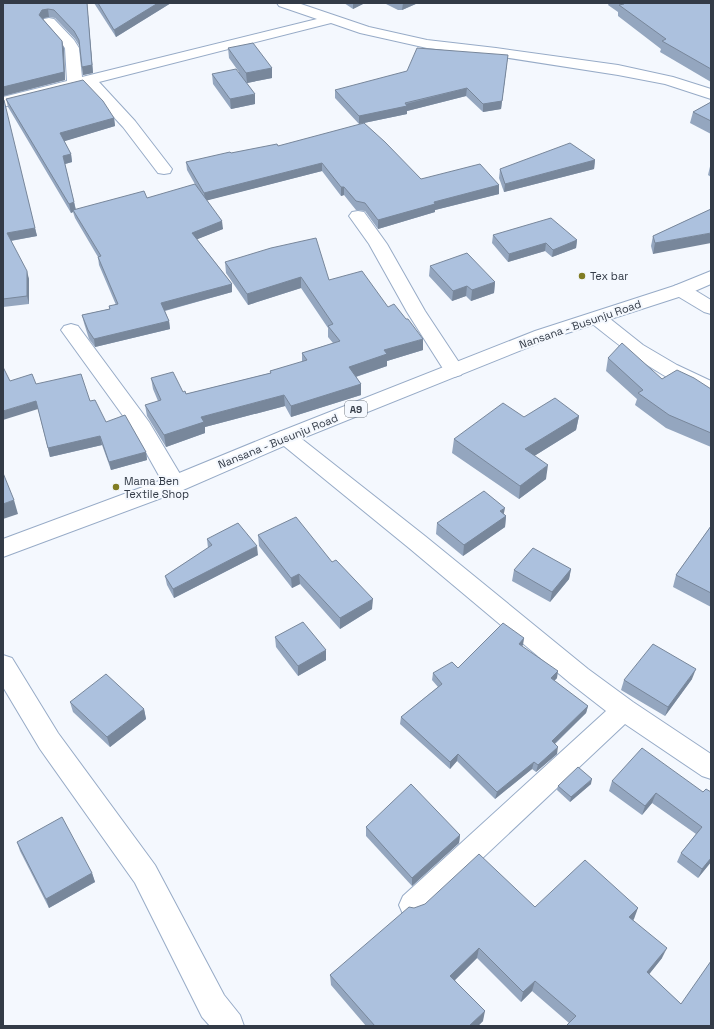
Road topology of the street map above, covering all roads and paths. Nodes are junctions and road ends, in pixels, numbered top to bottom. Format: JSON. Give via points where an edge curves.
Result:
{"nodes":[{"id":1,"x":284,"y":3,"type":"edge"},
{"id":2,"x":332,"y":19,"type":"junction"},
{"id":3,"x":49,"y":22,"type":"dead end"},
{"id":4,"x":82,"y":83,"type":"junction"},
{"id":5,"x":711,"y":94,"type":"edge"},
{"id":6,"x":3,"y":102,"type":"edge"},
{"id":7,"x":164,"y":169,"type":"dead end"},
{"id":8,"x":358,"y":216,"type":"dead end"},
{"id":9,"x":711,"y":277,"type":"edge"},
{"id":10,"x":681,"y":290,"type":"junction"},
{"id":11,"x":711,"y":308,"type":"edge"},
{"id":12,"x":597,"y":318,"type":"junction"},
{"id":13,"x":71,"y":330,"type":"dead end"},
{"id":14,"x":454,"y":370,"type":"junction"},
{"id":15,"x":711,"y":389,"type":"edge"},
{"id":16,"x":286,"y":437,"type":"junction"},
{"id":17,"x":175,"y":484,"type":"junction"},
{"id":18,"x":3,"y":548,"type":"edge"},
{"id":19,"x":3,"y":665,"type":"edge"},
{"id":20,"x":624,"y":710,"type":"junction"},
{"id":21,"x":711,"y":768,"type":"edge"},
{"id":22,"x":413,"y":906,"type":"edge"},
{"id":23,"x":229,"y":1026,"type":"edge"}],
"edges":[{"from":1,"to":2,"type":"street"},
{"from":2,"to":4,"type":"street"},
{"from":2,"to":5,"type":"street","via":[[365,30],[427,44],[618,70],[668,80]]},
{"from":3,"to":4,"type":"street","via":[[72,48]]},
{"from":4,"to":6,"type":"street"},
{"from":4,"to":7,"type":"street","via":[[129,124]]},
{"from":8,"to":14,"type":"street","via":[[378,244],[416,312]]},
{"from":9,"to":10,"type":"street","name":"Nansana - Busunju Road","number":"A9"},
{"from":10,"to":11,"type":"street"},
{"from":10,"to":12,"type":"street","name":"Nansana - Busunju Road","number":"A9"},
{"from":12,"to":14,"type":"street","name":"Nansana - Busunju Road","number":"A9","via":[[542,335]]},
{"from":12,"to":15,"type":"street","via":[[636,349],[670,370]]},
{"from":13,"to":17,"type":"street","via":[[142,427]]},
{"from":14,"to":16,"type":"street","name":"Nansana - Busunju Road","number":"A9"},
{"from":16,"to":17,"type":"street","name":"Nansana - Busunju Road","number":"A9"},
{"from":16,"to":20,"type":"street"},
{"from":17,"to":18,"type":"street","name":"Nansana - Busunju Road","number":"A9"},
{"from":19,"to":23,"type":"street","via":[[49,741],[145,874],[213,1006]]},
{"from":20,"to":21,"type":"street"},
{"from":20,"to":22,"type":"street"}]}
